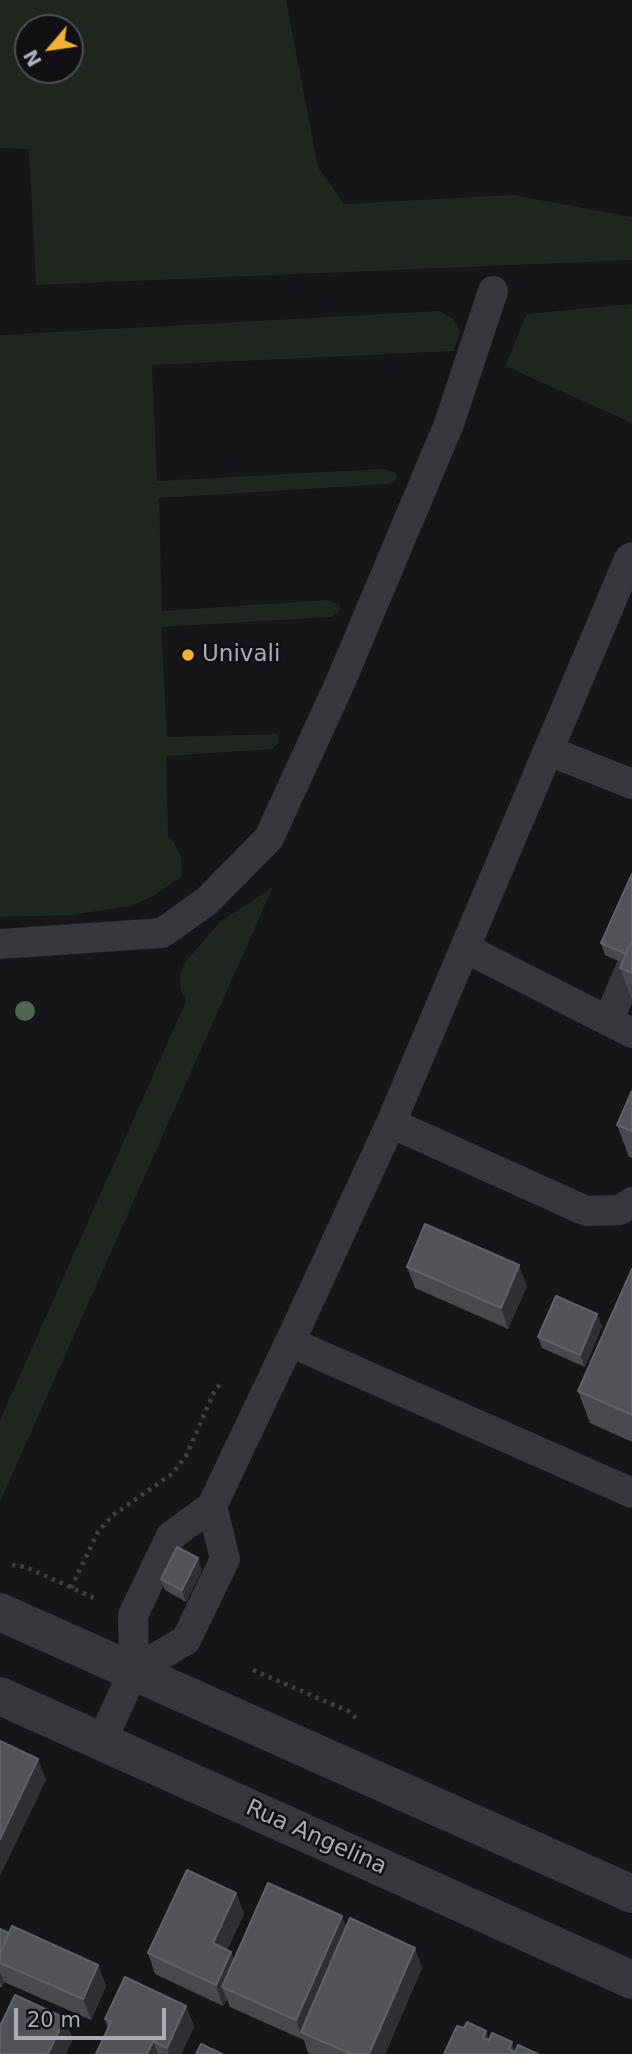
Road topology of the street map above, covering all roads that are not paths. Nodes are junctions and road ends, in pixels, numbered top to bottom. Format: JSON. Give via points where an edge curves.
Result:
{"nodes":[{"id":1,"x":493,"y":292,"type":"dead end"},
{"id":2,"x":632,"y":557,"type":"edge"},
{"id":3,"x":549,"y":751,"type":"junction"},
{"id":4,"x":632,"y":784,"type":"edge"},
{"id":5,"x":0,"y":944,"type":"edge"},
{"id":6,"x":465,"y":948,"type":"junction"},
{"id":7,"x":632,"y":965,"type":"edge"},
{"id":8,"x":620,"y":1027,"type":"edge"},
{"id":9,"x":391,"y":1123,"type":"junction"},
{"id":10,"x":632,"y":1202,"type":"edge"},
{"id":11,"x":290,"y":1342,"type":"junction"},
{"id":12,"x":632,"y":1493,"type":"edge"},
{"id":13,"x":212,"y":1506,"type":"junction"},
{"id":14,"x":0,"y":1612,"type":"edge"},
{"id":15,"x":134,"y":1671,"type":"junction"},
{"id":16,"x":0,"y":1696,"type":"edge"},
{"id":17,"x":101,"y":1742,"type":"junction"},
{"id":18,"x":632,"y":1894,"type":"edge"},
{"id":19,"x":632,"y":1980,"type":"edge"}],
"edges":[{"from":1,"to":5,"type":"lane","via":[[449,424],[269,838],[206,901],[162,933]]},
{"from":2,"to":3,"type":"lane"},
{"from":3,"to":4,"type":"lane"},
{"from":3,"to":6,"type":"lane"},
{"from":6,"to":8,"type":"lane"},
{"from":6,"to":9,"type":"lane"},
{"from":7,"to":8,"type":"lane"},
{"from":9,"to":10,"type":"lane","via":[[586,1211],[620,1210]]},
{"from":9,"to":11,"type":"lane"},
{"from":11,"to":12,"type":"lane"},
{"from":11,"to":13,"type":"lane"},
{"from":13,"to":15,"type":"lane","via":[[171,1536],[148,1583],[133,1615]]},
{"from":13,"to":15,"type":"lane","via":[[225,1559],[220,1571],[186,1640]]},
{"from":14,"to":15,"type":"street"},
{"from":15,"to":17,"type":"lane"},
{"from":15,"to":18,"type":"street"},
{"from":16,"to":17,"type":"street","name":"Rua Angelina"},
{"from":17,"to":19,"type":"street","name":"Rua Angelina"}]}
